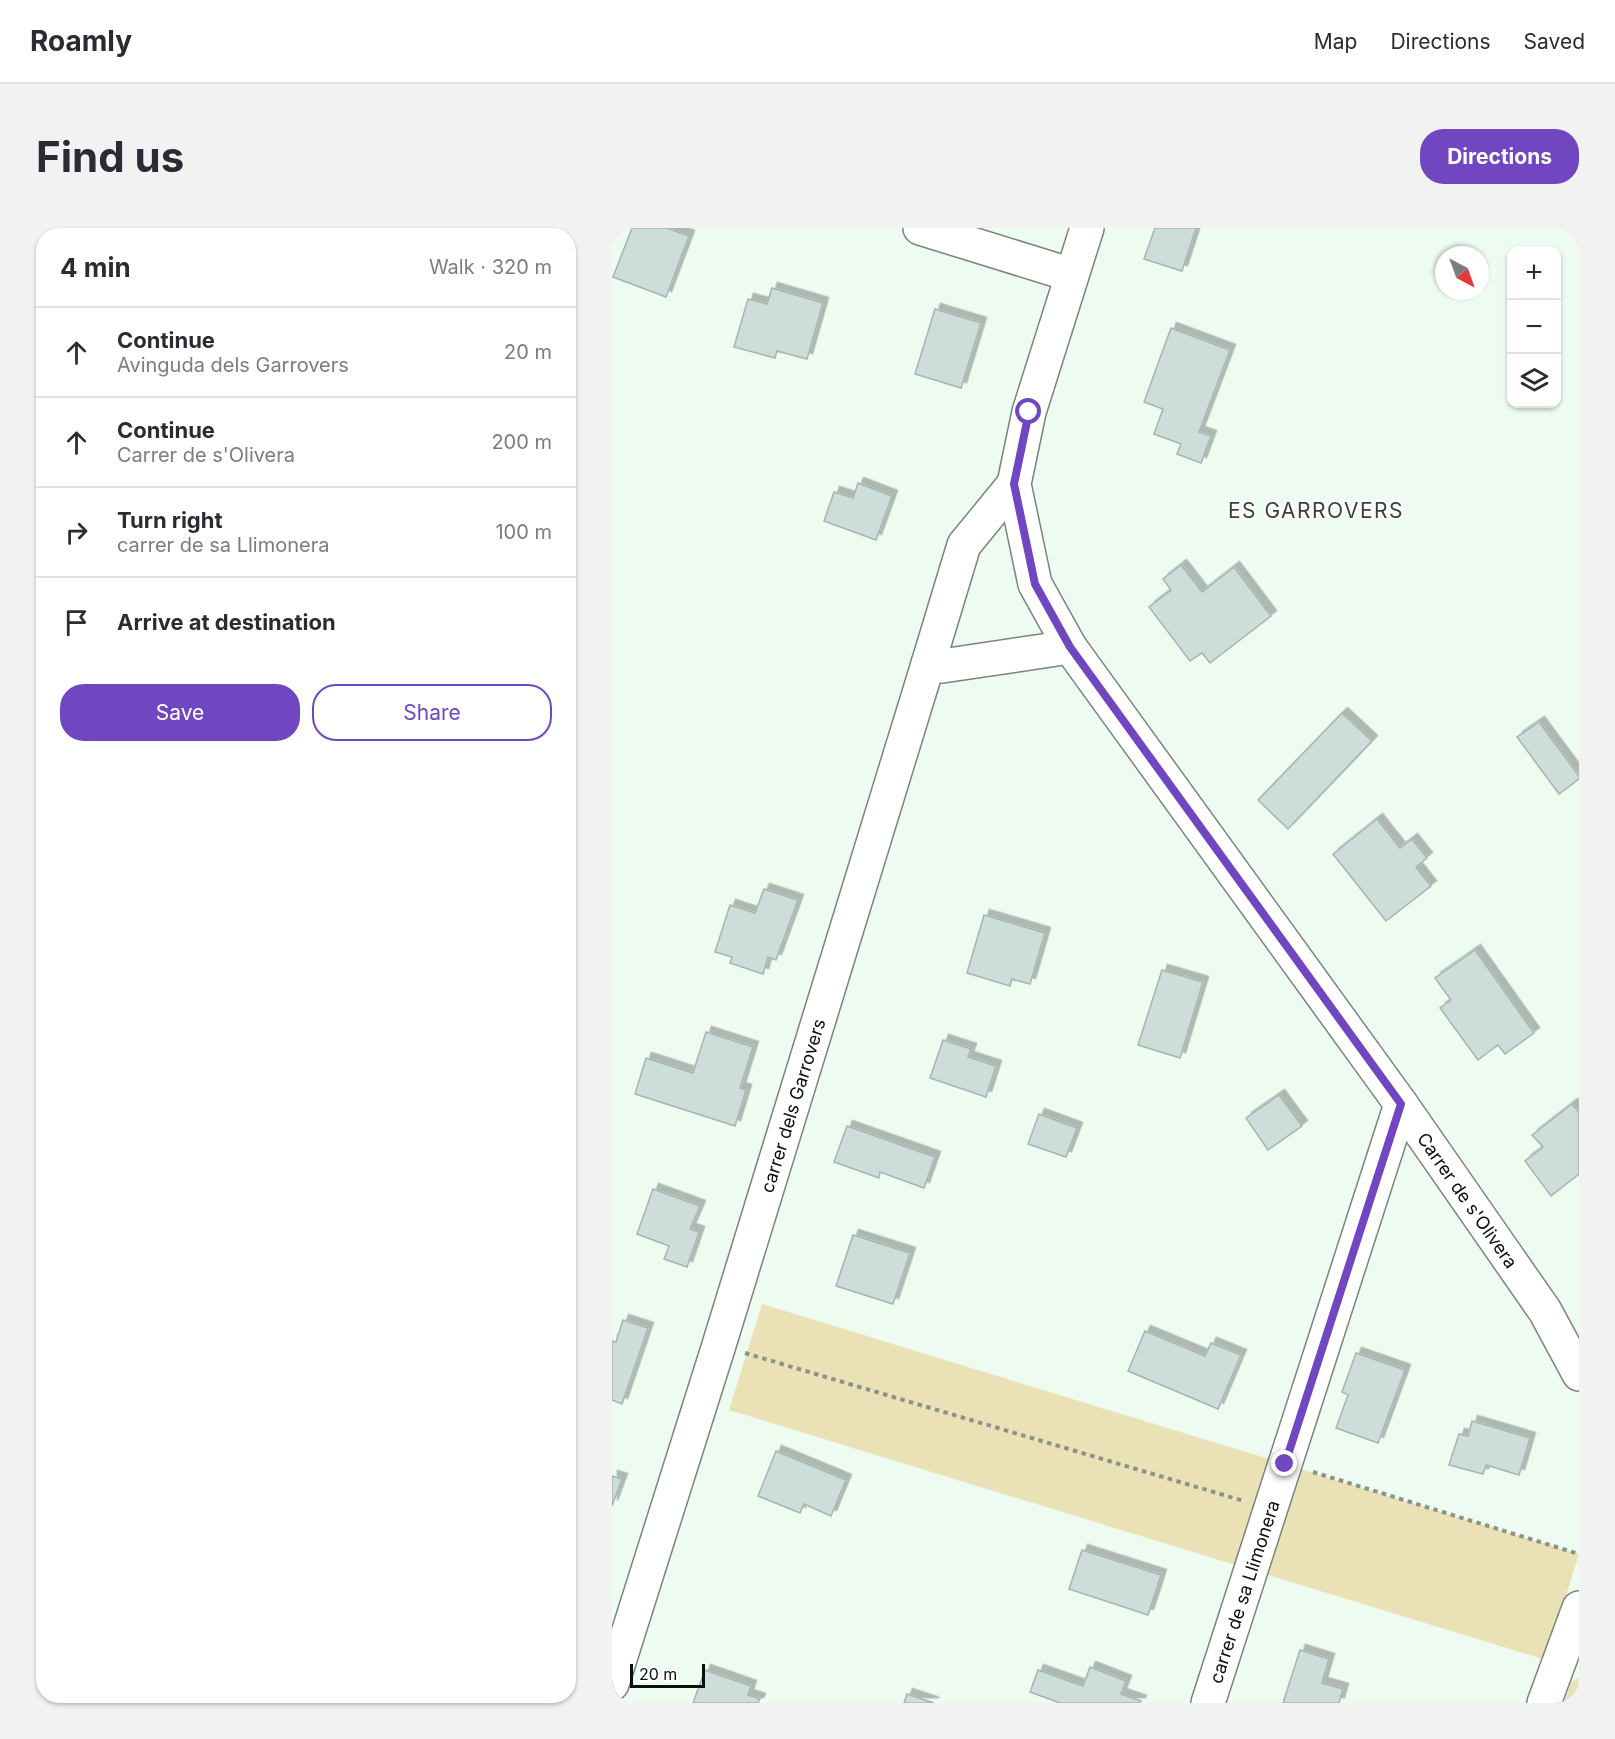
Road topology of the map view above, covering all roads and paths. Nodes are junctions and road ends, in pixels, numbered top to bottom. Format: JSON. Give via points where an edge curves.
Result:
{"nodes":[{"id":1,"x":920,"y":228,"type":"edge"},
{"id":2,"x":1087,"y":228,"type":"edge"},
{"id":3,"x":1072,"y":275,"type":"junction"},
{"id":4,"x":1014,"y":484,"type":"junction"},
{"id":5,"x":1070,"y":647,"type":"junction"},
{"id":6,"x":928,"y":664,"type":"junction"},
{"id":7,"x":1401,"y":1104,"type":"junction"},
{"id":8,"x":719,"y":1345,"type":"junction"},
{"id":9,"x":1579,"y":1374,"type":"edge"},
{"id":10,"x":1285,"y":1464,"type":"junction"},
{"id":11,"x":1271,"y":1509,"type":"junction"},
{"id":12,"x":1579,"y":1554,"type":"edge"},
{"id":13,"x":1578,"y":1616,"type":"edge"},
{"id":14,"x":612,"y":1684,"type":"edge"},
{"id":15,"x":1208,"y":1703,"type":"edge"},
{"id":16,"x":1544,"y":1703,"type":"edge"}],
"edges":[{"from":1,"to":3,"type":"street"},
{"from":2,"to":3,"type":"street"},
{"from":3,"to":4,"type":"street","via":[[1029,412]]},
{"from":4,"to":5,"type":"street","name":"Carrer de s'Olivera","via":[[1035,584]]},
{"from":4,"to":6,"type":"street","name":"carrer dels Garrovers","via":[[964,545]]},
{"from":5,"to":6,"type":"street","via":[[942,666]]},
{"from":5,"to":7,"type":"street","name":"Carrer de s'Olivera"},
{"from":6,"to":8,"type":"street","name":"carrer dels Garrovers"},
{"from":7,"to":9,"type":"street","name":"Carrer de s'Olivera","via":[[1545,1311]]},
{"from":7,"to":10,"type":"street","name":"carrer de sa Llimonera"},
{"from":8,"to":11,"type":"path"},
{"from":8,"to":14,"type":"street","name":"carrer dels Garrovers"},
{"from":10,"to":11,"type":"street","name":"carrer de sa Llimonera"},
{"from":10,"to":12,"type":"path"},
{"from":11,"to":15,"type":"street","name":"carrer de sa Llimonera"},
{"from":13,"to":16,"type":"street"}]}
